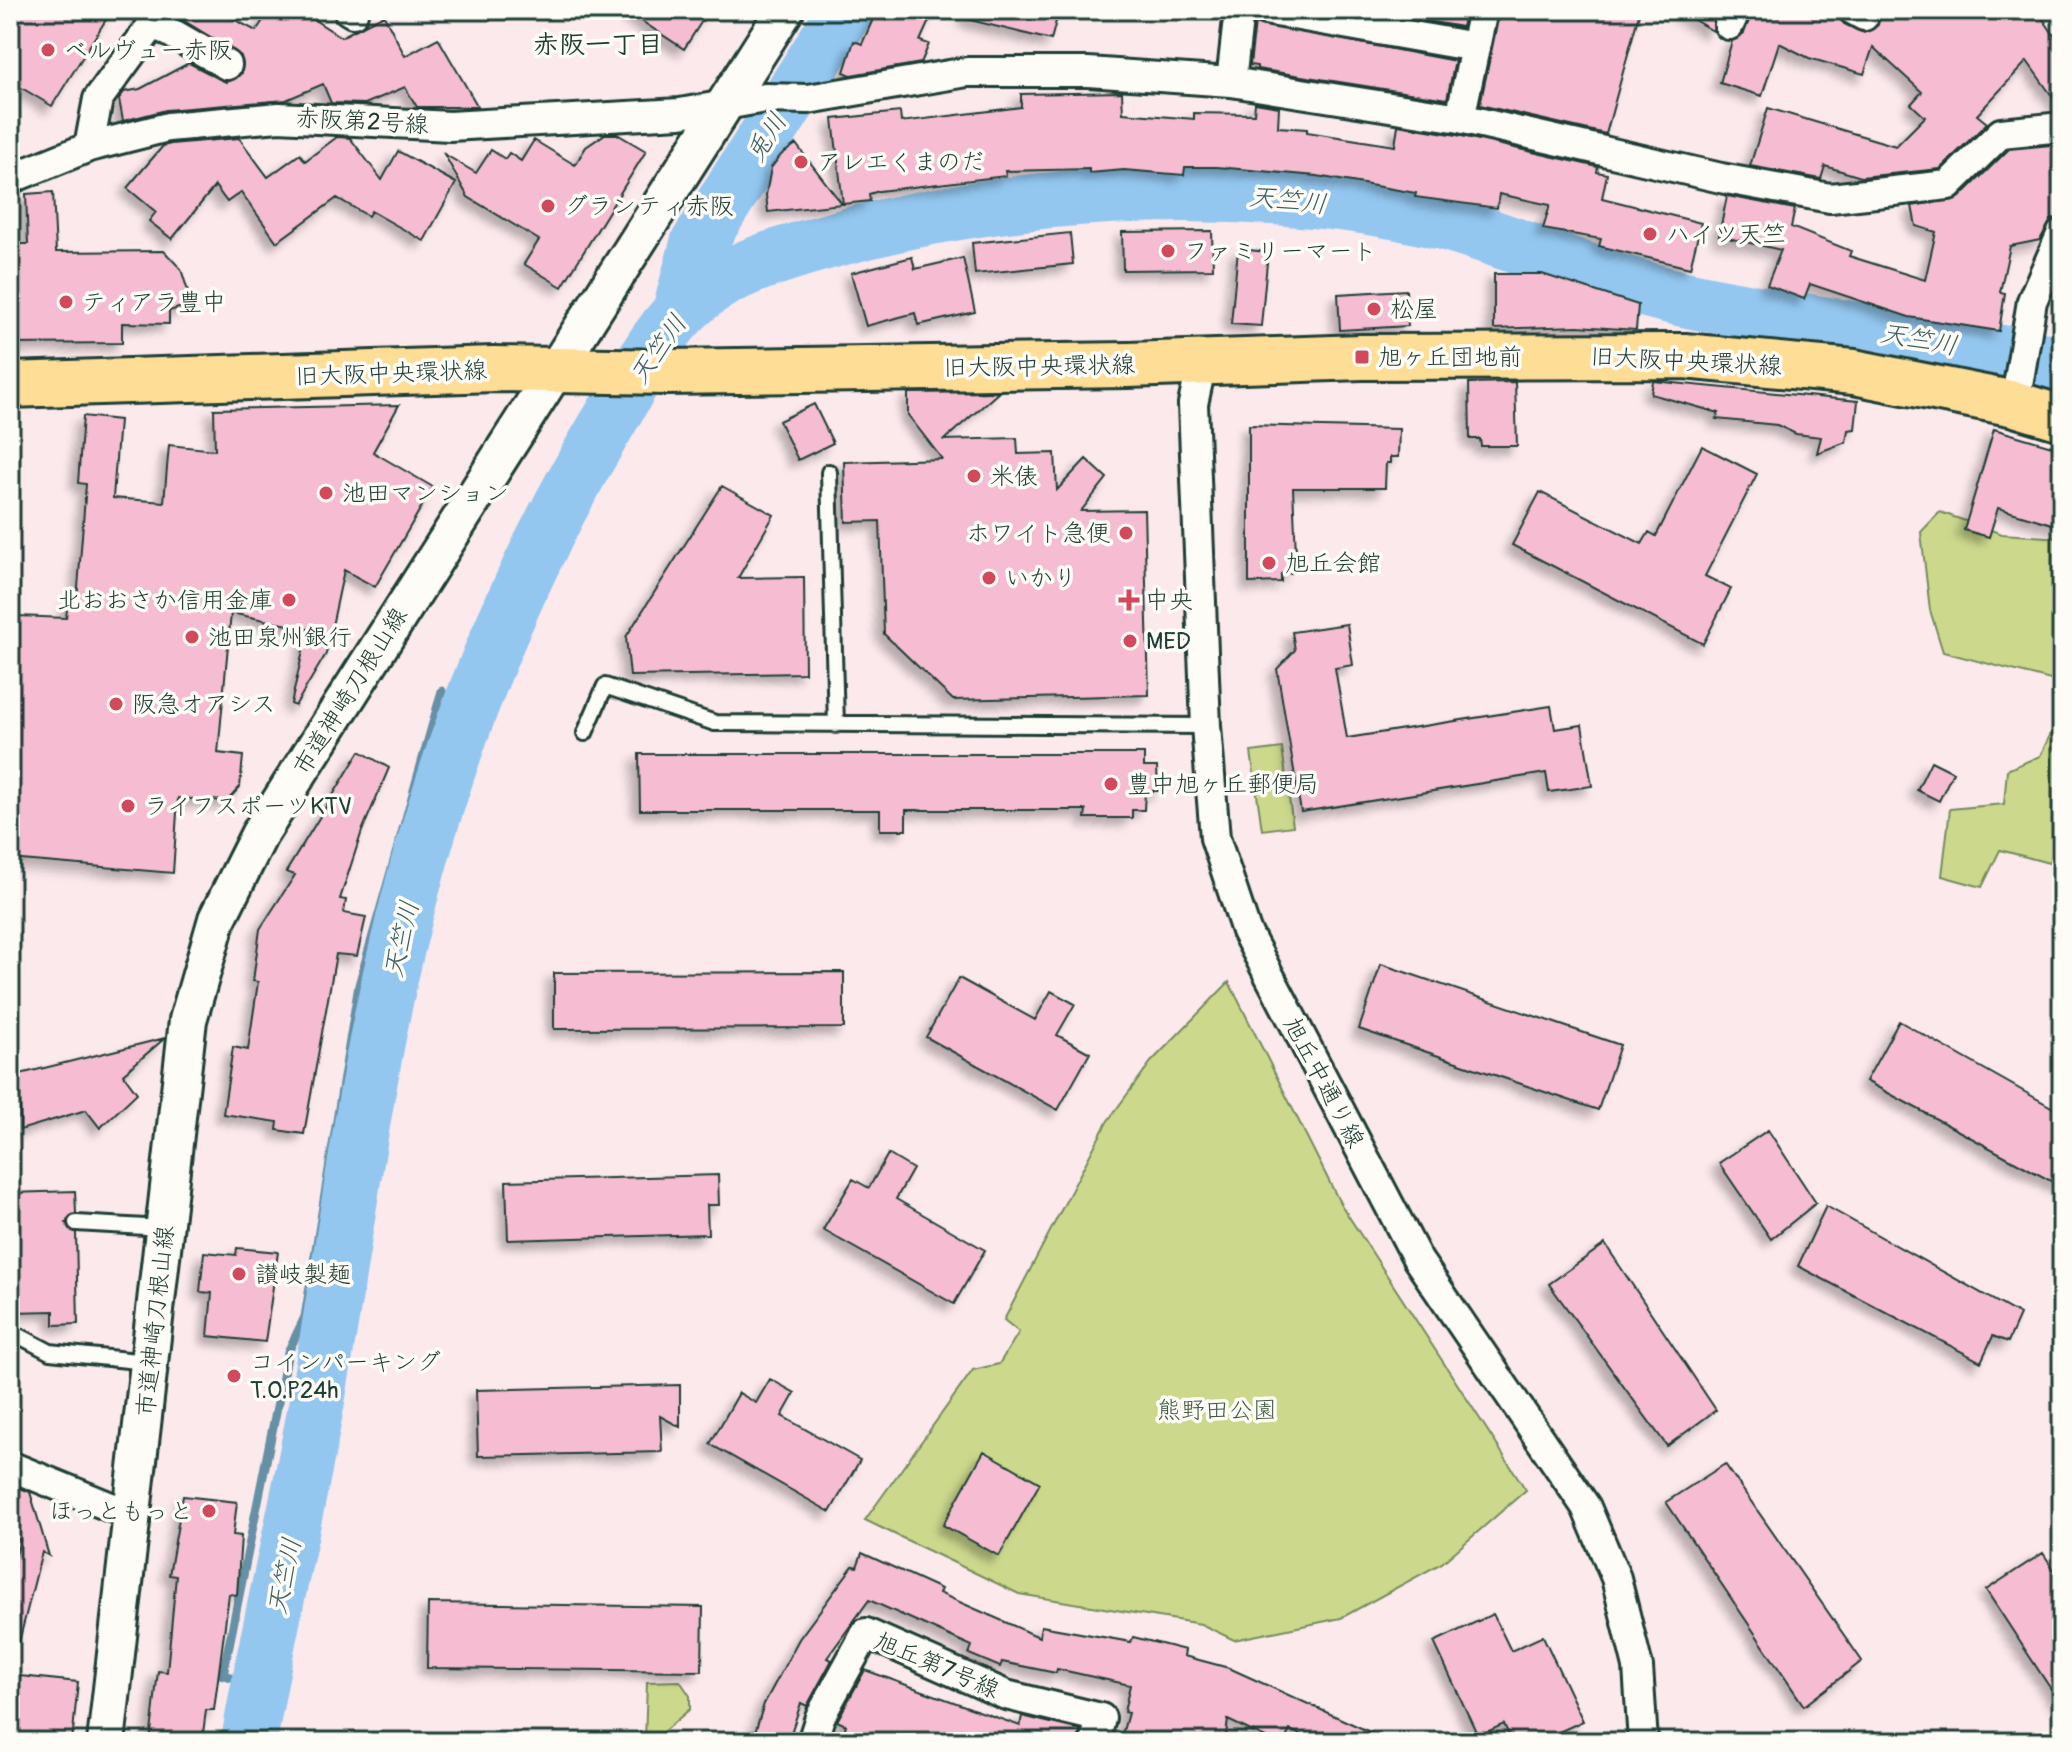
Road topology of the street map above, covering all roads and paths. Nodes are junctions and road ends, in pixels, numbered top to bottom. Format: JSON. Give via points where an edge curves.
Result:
{"nodes":[{"id":1,"x":785,"y":10,"type":"edge"},
{"id":2,"x":1239,"y":10,"type":"edge"},
{"id":3,"x":1265,"y":10,"type":"edge"},
{"id":4,"x":1483,"y":10,"type":"edge"},
{"id":5,"x":158,"y":17,"type":"edge"},
{"id":6,"x":1475,"y":47,"type":"junction"},
{"id":7,"x":227,"y":65,"type":"dead end"},
{"id":8,"x":1231,"y":82,"type":"junction"},
{"id":9,"x":723,"y":108,"type":"junction"},
{"id":10,"x":1460,"y":118,"type":"junction"},
{"id":11,"x":2062,"y":127,"type":"edge"},
{"id":12,"x":89,"y":147,"type":"junction"},
{"id":13,"x":10,"y":179,"type":"edge"},
{"id":14,"x":2062,"y":233,"type":"edge"},
{"id":15,"x":1202,"y":363,"type":"junction"},
{"id":16,"x":554,"y":371,"type":"junction"},
{"id":17,"x":10,"y":385,"type":"edge"},
{"id":18,"x":2017,"y":392,"type":"junction"},
{"id":19,"x":2062,"y":418,"type":"edge"},
{"id":20,"x":829,"y":472,"type":"dead end"},
{"id":21,"x":836,"y":725,"type":"junction"},
{"id":22,"x":1206,"y":726,"type":"junction"},
{"id":23,"x":585,"y":733,"type":"dead end"},
{"id":24,"x":76,"y":1223,"type":"dead end"},
{"id":25,"x":165,"y":1228,"type":"junction"},
{"id":26,"x":10,"y":1331,"type":"edge"},
{"id":27,"x":151,"y":1363,"type":"junction"},
{"id":28,"x":10,"y":1466,"type":"edge"},
{"id":29,"x":132,"y":1507,"type":"junction"},
{"id":30,"x":106,"y":1742,"type":"edge"},
{"id":31,"x":812,"y":1742,"type":"edge"},
{"id":32,"x":1095,"y":1742,"type":"edge"},
{"id":33,"x":1643,"y":1742,"type":"edge"}],
"edges":[{"from":1,"to":9,"type":"street","name":"市道神崎刀根山線"},
{"from":2,"to":8,"type":"street"},
{"from":3,"to":6,"type":"street"},
{"from":4,"to":6,"type":"street"},
{"from":5,"to":7,"type":"street"},
{"from":5,"to":12,"type":"street","via":[[98,99]]},
{"from":6,"to":10,"type":"street"},
{"from":8,"to":9,"type":"street","name":"赤阪第2号線","via":[[1088,72],[967,72]]},
{"from":8,"to":10,"type":"street","name":"赤阪第2号線"},
{"from":9,"to":12,"type":"street","name":"赤阪第2号線","via":[[450,126],[279,117],[168,127]]},
{"from":9,"to":16,"type":"street","name":"市道神崎刀根山線"},
{"from":10,"to":11,"type":"street","name":"赤阪第2号線","via":[[1830,198],[1948,185],[2001,133]]},
{"from":12,"to":13,"type":"street","name":"赤阪第2号線"},
{"from":14,"to":18,"type":"street","via":[[2032,301]]},
{"from":15,"to":16,"type":"main road","name":"旧大阪中央環状線"},
{"from":15,"to":18,"type":"main road","name":"旧大阪中央環状線","via":[[1684,356]]},
{"from":15,"to":22,"type":"street","name":"旭丘中通り線","via":[[1193,404]]},
{"from":16,"to":17,"type":"main road","name":"旧大阪中央環状線"},
{"from":16,"to":25,"type":"street","name":"市道神崎刀根山線","via":[[259,835],[217,919],[188,1020]]},
{"from":18,"to":19,"type":"main road","name":"旧大阪中央環状線"},
{"from":20,"to":21,"type":"lane"},
{"from":21,"to":22,"type":"lane"},
{"from":21,"to":23,"type":"lane","via":[[715,723],[605,686]]},
{"from":22,"to":33,"type":"street","name":"旭丘中通り線","via":[[1215,838],[1246,931],[1418,1260],[1586,1507],[1616,1578],[1638,1667]]},
{"from":24,"to":25,"type":"lane"},
{"from":25,"to":27,"type":"street","name":"市道神崎刀根山線"},
{"from":26,"to":27,"type":"lane","via":[[50,1352]]},
{"from":27,"to":29,"type":"street","name":"市道神崎刀根山線"},
{"from":28,"to":29,"type":"street","via":[[113,1508]]},
{"from":29,"to":30,"type":"street","name":"市道神崎刀根山線"},
{"from":31,"to":32,"type":"street","name":"旭丘第7号線","via":[[866,1633],[1006,1695],[1101,1718]]}]}
